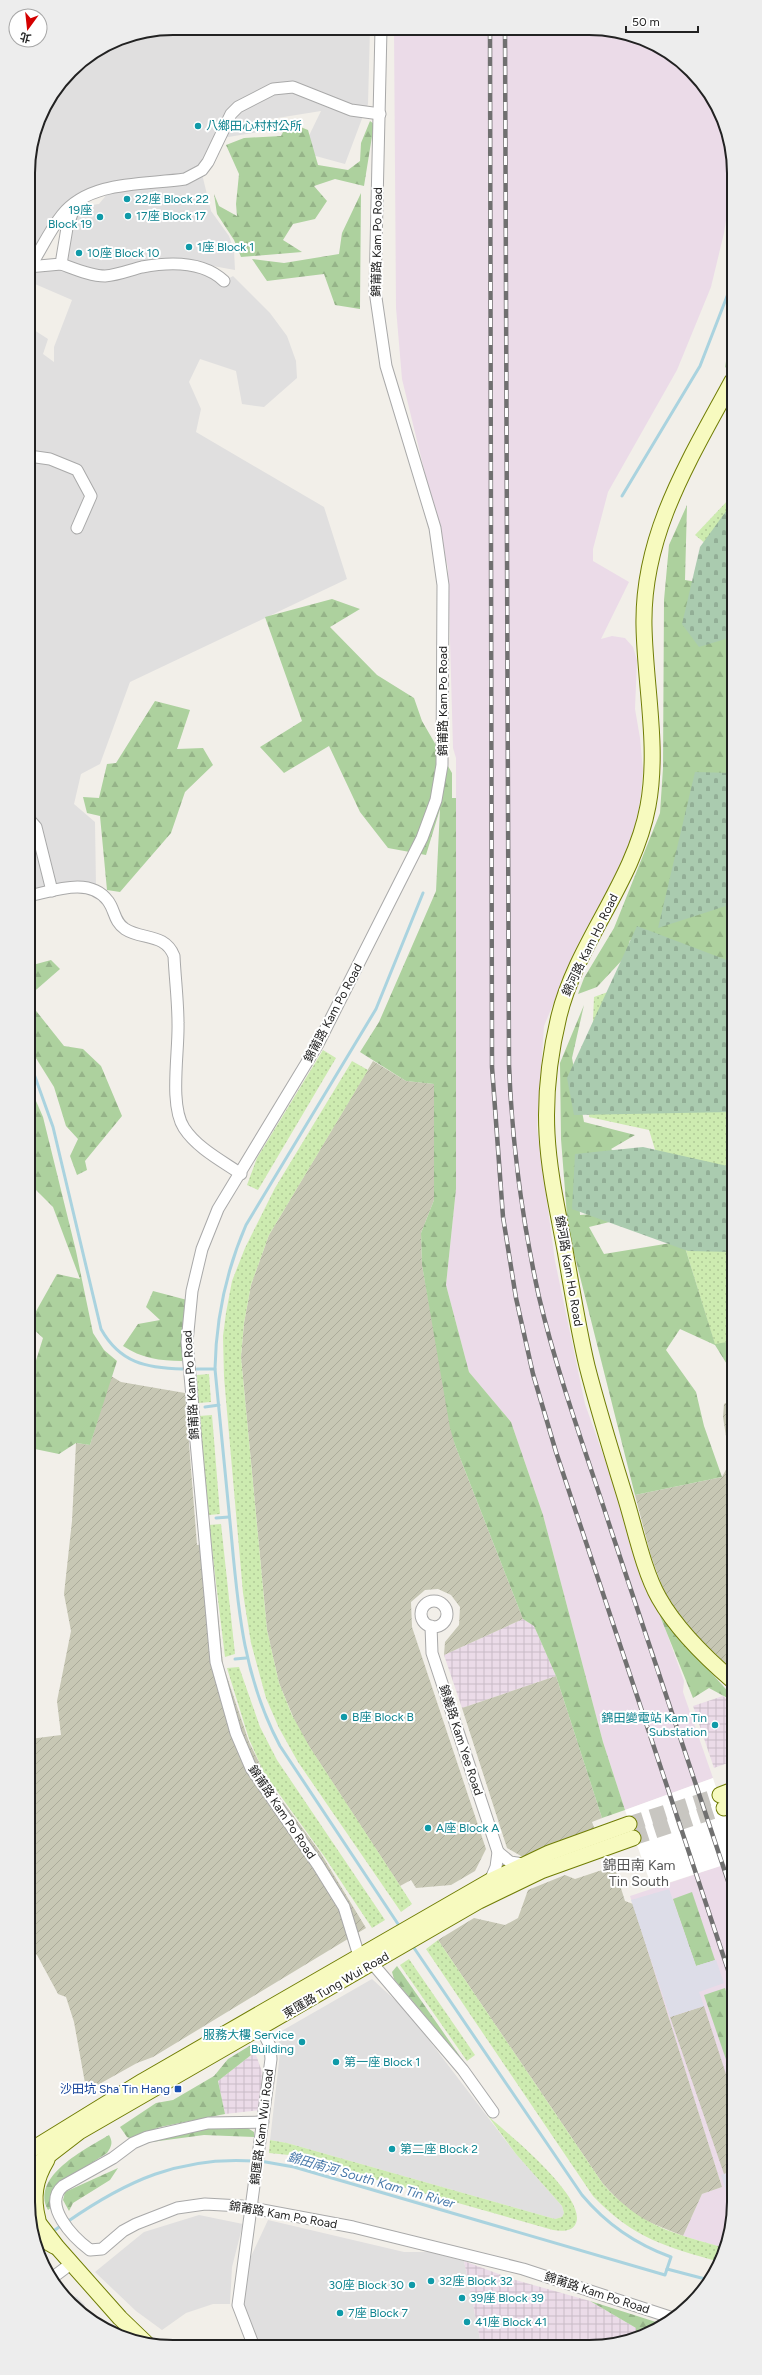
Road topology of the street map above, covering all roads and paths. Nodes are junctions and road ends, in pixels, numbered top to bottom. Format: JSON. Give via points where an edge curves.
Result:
{"nodes":[{"id":1,"x":381,"y":35,"type":"edge"},
{"id":2,"x":380,"y":114,"type":"junction"},
{"id":3,"x":76,"y":201,"type":"junction"},
{"id":4,"x":35,"y":258,"type":"edge"},
{"id":5,"x":60,"y":264,"type":"junction"},
{"id":6,"x":35,"y":267,"type":"edge"},
{"id":7,"x":224,"y":281,"type":"dead end"},
{"id":8,"x":727,"y":390,"type":"edge"},
{"id":9,"x":35,"y":457,"type":"edge"},
{"id":10,"x":77,"y":528,"type":"dead end"},
{"id":11,"x":35,"y":826,"type":"edge"},
{"id":12,"x":52,"y":891,"type":"junction"},
{"id":13,"x":35,"y":895,"type":"edge"},
{"id":14,"x":241,"y":1174,"type":"junction"},
{"id":15,"x":431,"y":1626,"type":"dead end"},
{"id":16,"x":727,"y":1674,"type":"edge"},
{"id":17,"x":498,"y":1852,"type":"junction"},
{"id":18,"x":523,"y":1864,"type":"junction"},
{"id":19,"x":490,"y":1880,"type":"junction"},
{"id":20,"x":444,"y":1914,"type":"junction"},
{"id":21,"x":366,"y":1957,"type":"junction"},
{"id":22,"x":261,"y":2028,"type":"junction"},
{"id":23,"x":493,"y":2112,"type":"dead end"},
{"id":24,"x":262,"y":2122,"type":"junction"},
{"id":25,"x":35,"y":2148,"type":"edge"},
{"id":26,"x":48,"y":2157,"type":"junction"},
{"id":27,"x":35,"y":2167,"type":"edge"},
{"id":28,"x":35,"y":2187,"type":"edge"},
{"id":29,"x":253,"y":2207,"type":"junction"},
{"id":30,"x":38,"y":2227,"type":"edge"},
{"id":31,"x":64,"y":2254,"type":"junction"},
{"id":32,"x":55,"y":2273,"type":"edge"},
{"id":33,"x":666,"y":2316,"type":"edge"},
{"id":34,"x":137,"y":2335,"type":"edge"},
{"id":35,"x":251,"y":2340,"type":"edge"}],
"edges":[{"from":1,"to":2,"type":"street","name":"錦莆路 Kam Po Road"},
{"from":2,"to":3,"type":"street","via":[[351,110],[293,88],[273,89],[238,107],[231,114],[208,162],[194,175],[185,179],[100,190]]},
{"from":2,"to":14,"type":"street","name":"錦莆路 Kam Po Road","via":[[375,291],[390,383],[439,545],[443,584],[442,765],[436,800],[422,838],[318,1044]]},
{"from":3,"to":4,"type":"street","via":[[61,216]]},
{"from":3,"to":5,"type":"street","via":[[67,228]]},
{"from":5,"to":6,"type":"street"},
{"from":5,"to":7,"type":"street","via":[[104,276],[143,267],[195,266],[209,270]]},
{"from":8,"to":16,"type":"main road","name":"錦河路 Kam Ho Road","via":[[678,481],[655,542],[646,586],[644,617],[651,758],[648,804],[632,860],[586,948],[563,1001],[555,1040],[546,1118],[557,1207],[586,1362],[646,1564],[659,1597],[673,1619]]},
{"from":9,"to":10,"type":"street","via":[[50,459],[77,470],[91,496]]},
{"from":11,"to":12,"type":"street"},
{"from":12,"to":13,"type":"street"},
{"from":12,"to":14,"type":"street","via":[[77,887],[96,891],[108,900],[114,918],[125,929],[161,941],[171,950],[174,956],[178,1022],[176,1096],[179,1116],[193,1139]]},
{"from":14,"to":21,"type":"street","name":"錦莆路 Kam Po Road","via":[[218,1210],[209,1230],[192,1291],[188,1322],[189,1383],[216,1662],[236,1733],[251,1768],[344,1907]]},
{"from":15,"to":17,"type":"street","name":"錦義路 Kam Yee Road","via":[[432,1653]]},
{"from":17,"to":18,"type":"street","via":[[510,1862]]},
{"from":17,"to":19,"type":"street","via":[[496,1867]]},
{"from":18,"to":19,"type":"main road","name":"東匯路 Tung Wui Road"},
{"from":18,"to":20,"type":"main road","name":"東匯路 Tung Wui Road","via":[[631,1831]]},
{"from":19,"to":20,"type":"main road","name":"東匯路 Tung Wui Road"},
{"from":20,"to":21,"type":"main road","name":"東匯路 Tung Wui Road"},
{"from":21,"to":22,"type":"main road","name":"東匯路 Tung Wui Road"},
{"from":21,"to":23,"type":"street","name":"錦莆路 Kam Po Road","via":[[463,2070]]},
{"from":21,"to":25,"type":"main road","name":"東匯路 Tung Wui Road","via":[[143,2081]]},
{"from":22,"to":24,"type":"street","name":"錦匯路 Kam Wui Road","via":[[271,2052]]},
{"from":22,"to":26,"type":"main road","name":"東匯路 Tung Wui Road","via":[[79,2132]]},
{"from":24,"to":29,"type":"street","name":"錦匯路 Kam Wui Road"},
{"from":24,"to":29,"type":"street","name":"錦莆路 Kam Po Road","via":[[193,2125],[133,2143],[113,2158],[57,2191],[55,2203],[59,2214],[90,2250],[102,2249],[123,2231],[177,2208],[206,2204]]},
{"from":26,"to":27,"type":"main road","name":"東匯路 Tung Wui Road"},
{"from":26,"to":28,"type":"main road"},
{"from":29,"to":33,"type":"street","name":"錦莆路 Kam Po Road","via":[[354,2227],[523,2269]]},
{"from":29,"to":35,"type":"street","name":"錦匯路 Kam Wui Road","via":[[238,2305]]},
{"from":30,"to":31,"type":"main road"},
{"from":31,"to":32,"type":"street"},
{"from":31,"to":34,"type":"main road"}]}
